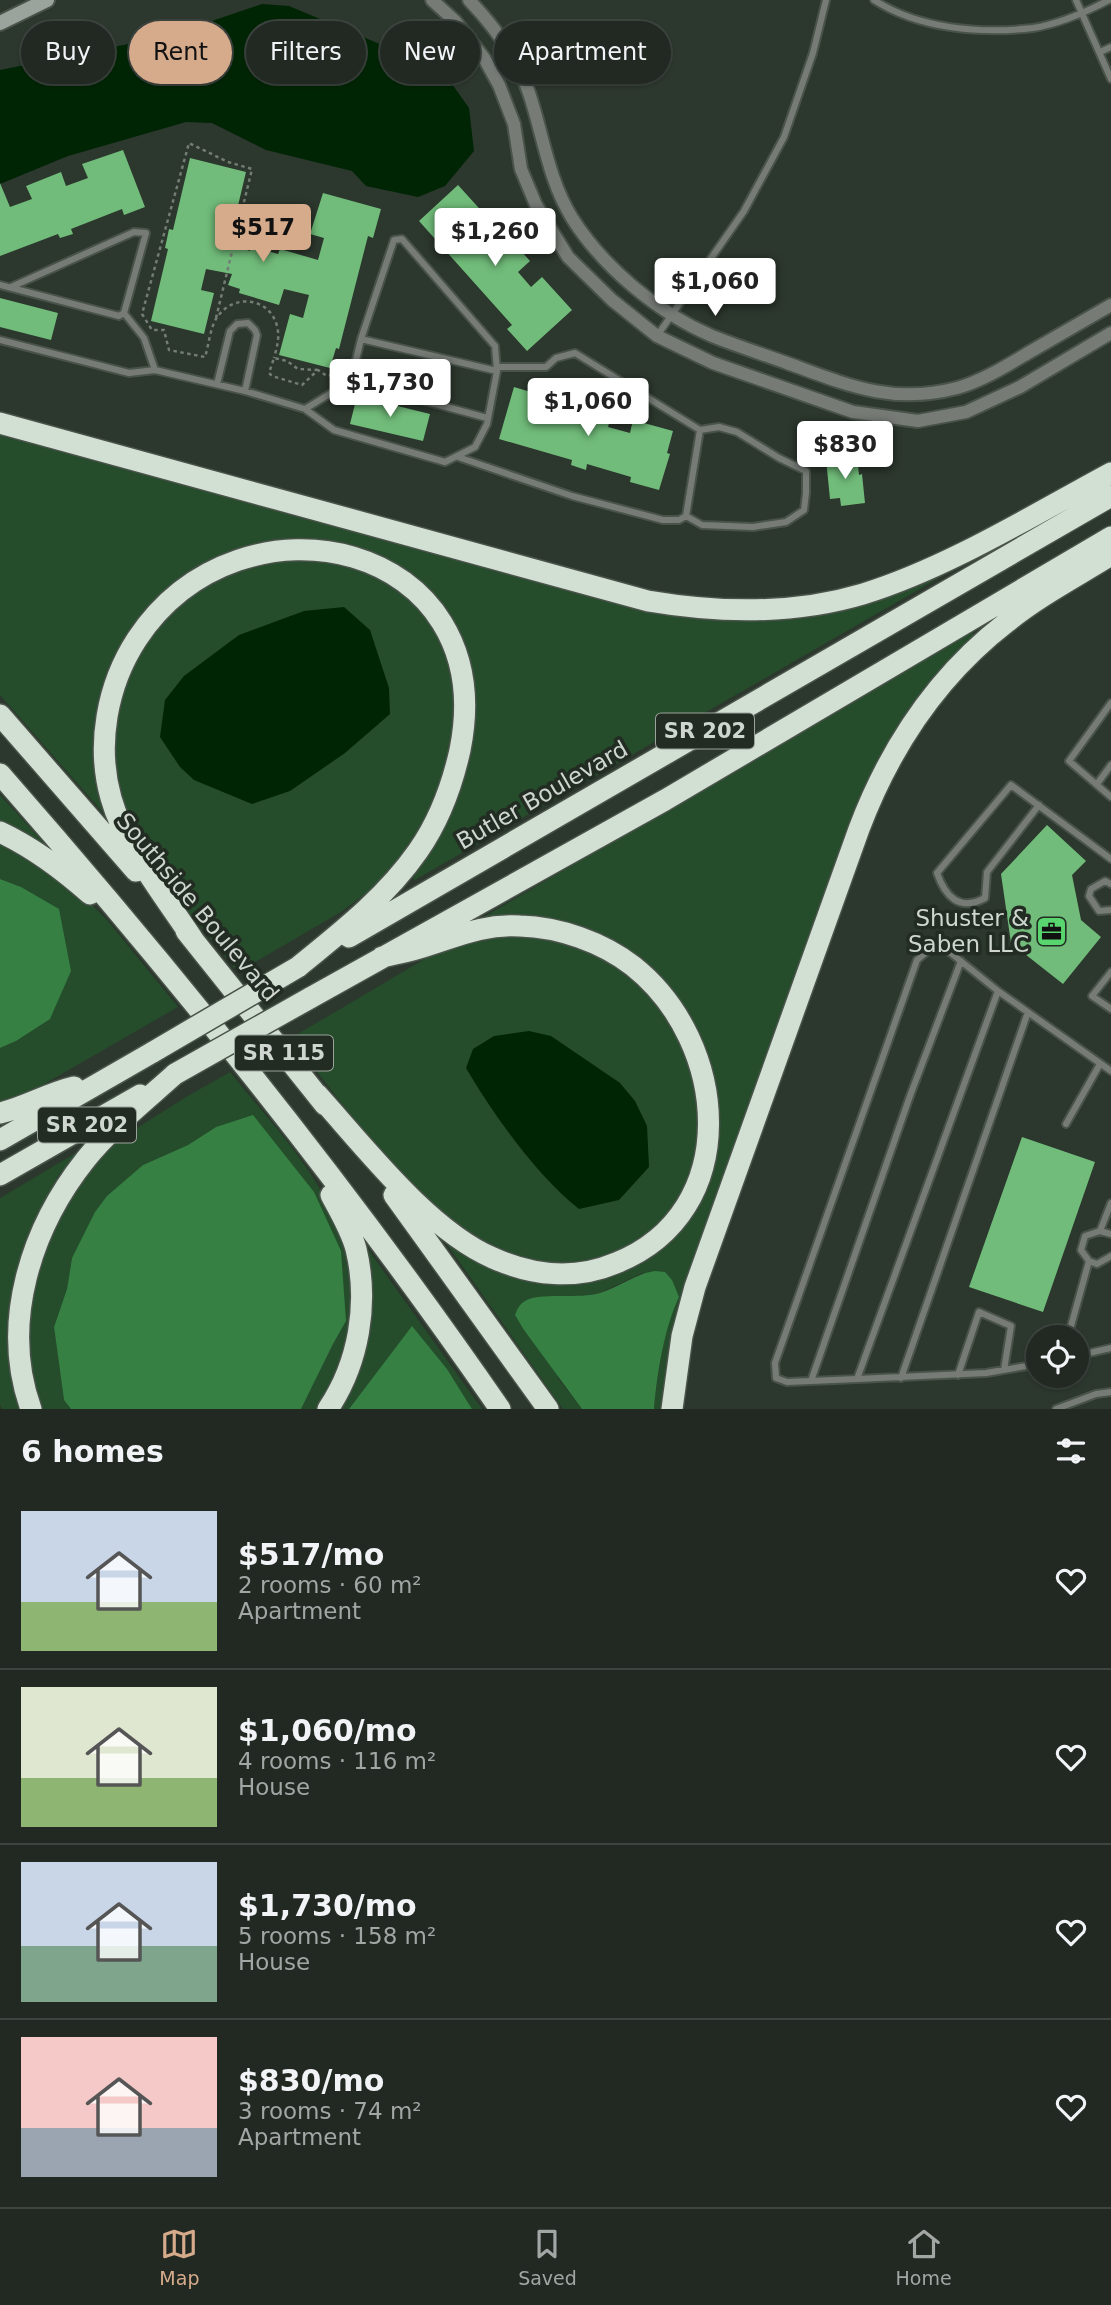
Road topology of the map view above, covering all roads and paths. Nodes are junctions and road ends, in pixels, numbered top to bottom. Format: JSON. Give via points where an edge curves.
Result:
{"nodes":[{"id":1,"x":47,"y":0,"type":"edge"},
{"id":2,"x":432,"y":0,"type":"edge"},
{"id":3,"x":469,"y":0,"type":"edge"},
{"id":4,"x":826,"y":0,"type":"edge"},
{"id":5,"x":874,"y":0,"type":"edge"},
{"id":6,"x":1076,"y":0,"type":"edge"},
{"id":7,"x":1109,"y":0,"type":"edge"},
{"id":8,"x":1082,"y":14,"type":"junction"},
{"id":9,"x":0,"y":23,"type":"edge"},
{"id":10,"x":1111,"y":47,"type":"edge"},
{"id":11,"x":1100,"y":52,"type":"junction"},
{"id":12,"x":1111,"y":79,"type":"edge"},
{"id":13,"x":0,"y":285,"type":"edge"},
{"id":14,"x":11,"y":287,"type":"junction"},
{"id":15,"x":1111,"y":305,"type":"edge"},
{"id":16,"x":124,"y":313,"type":"junction"},
{"id":17,"x":671,"y":314,"type":"junction"},
{"id":18,"x":216,"y":318,"type":"junction"},
{"id":19,"x":1111,"y":333,"type":"edge"},
{"id":20,"x":657,"y":336,"type":"junction"},
{"id":21,"x":361,"y":340,"type":"junction"},
{"id":22,"x":0,"y":341,"type":"edge"},
{"id":23,"x":274,"y":358,"type":"junction"},
{"id":24,"x":497,"y":369,"type":"junction"},
{"id":25,"x":155,"y":370,"type":"junction"},
{"id":26,"x":318,"y":370,"type":"junction"},
{"id":27,"x":351,"y":381,"type":"junction"},
{"id":28,"x":217,"y":384,"type":"junction"},
{"id":29,"x":339,"y":387,"type":"junction"},
{"id":30,"x":244,"y":391,"type":"junction"},
{"id":31,"x":305,"y":409,"type":"junction"},
{"id":32,"x":488,"y":418,"type":"junction"},
{"id":33,"x":0,"y":423,"type":"edge"},
{"id":34,"x":700,"y":430,"type":"junction"},
{"id":35,"x":458,"y":457,"type":"junction"},
{"id":36,"x":1111,"y":473,"type":"edge"},
{"id":37,"x":1111,"y":496,"type":"edge"},
{"id":38,"x":686,"y":516,"type":"junction"},
{"id":39,"x":1111,"y":537,"type":"edge"},
{"id":40,"x":1111,"y":555,"type":"edge"},
{"id":41,"x":1111,"y":703,"type":"edge"},
{"id":42,"x":0,"y":715,"type":"edge"},
{"id":43,"x":1111,"y":765,"type":"edge"},
{"id":44,"x":0,"y":774,"type":"edge"},
{"id":45,"x":1097,"y":784,"type":"junction"},
{"id":46,"x":1111,"y":797,"type":"edge"},
{"id":47,"x":1040,"y":805,"type":"junction"},
{"id":48,"x":0,"y":832,"type":"edge"},
{"id":49,"x":1111,"y":859,"type":"edge"},
{"id":50,"x":1111,"y":884,"type":"edge"},
{"id":51,"x":1111,"y":911,"type":"edge"},
{"id":52,"x":194,"y":941,"type":"junction"},
{"id":53,"x":382,"y":957,"type":"junction"},
{"id":54,"x":961,"y":961,"type":"junction"},
{"id":55,"x":162,"y":963,"type":"junction"},
{"id":56,"x":299,"y":967,"type":"junction"},
{"id":57,"x":1111,"y":972,"type":"edge"},
{"id":58,"x":998,"y":991,"type":"junction"},
{"id":59,"x":1111,"y":1009,"type":"edge"},
{"id":60,"x":1028,"y":1012,"type":"junction"},
{"id":61,"x":1100,"y":1064,"type":"junction"},
{"id":62,"x":1111,"y":1072,"type":"edge"},
{"id":63,"x":175,"y":1074,"type":"junction"},
{"id":64,"x":106,"y":1078,"type":"junction"},
{"id":65,"x":317,"y":1094,"type":"junction"},
{"id":66,"x":0,"y":1113,"type":"edge"},
{"id":67,"x":285,"y":1118,"type":"junction"},
{"id":68,"x":1066,"y":1124,"type":"dead end"},
{"id":69,"x":0,"y":1140,"type":"edge"},
{"id":70,"x":0,"y":1175,"type":"edge"},
{"id":71,"x":1111,"y":1203,"type":"edge"},
{"id":72,"x":1100,"y":1231,"type":"junction"},
{"id":73,"x":1111,"y":1234,"type":"edge"},
{"id":74,"x":1111,"y":1256,"type":"edge"},
{"id":75,"x":1089,"y":1261,"type":"junction"},
{"id":76,"x":1071,"y":1325,"type":"edge"},
{"id":77,"x":1111,"y":1348,"type":"edge"},
{"id":78,"x":1089,"y":1353,"type":"edge"},
{"id":79,"x":1026,"y":1366,"type":"edge"},
{"id":80,"x":1004,"y":1370,"type":"junction"},
{"id":81,"x":958,"y":1375,"type":"junction"},
{"id":82,"x":901,"y":1378,"type":"junction"},
{"id":83,"x":857,"y":1379,"type":"junction"},
{"id":84,"x":811,"y":1381,"type":"junction"},
{"id":85,"x":1111,"y":1392,"type":"edge"},
{"id":86,"x":32,"y":1409,"type":"edge"},
{"id":87,"x":328,"y":1409,"type":"edge"},
{"id":88,"x":500,"y":1409,"type":"edge"},
{"id":89,"x":548,"y":1409,"type":"edge"},
{"id":90,"x":672,"y":1409,"type":"edge"},
{"id":91,"x":1056,"y":1409,"type":"edge"}],
"edges":[{"from":1,"to":9,"type":"street"},
{"from":2,"to":20,"type":"street","via":[[455,21],[499,85],[514,124],[521,169],[536,205],[568,257]]},
{"from":3,"to":17,"type":"street","via":[[505,42],[529,91],[547,161],[571,216],[600,257]]},
{"from":4,"to":17,"type":"lane","via":[[784,137],[744,211]]},
{"from":5,"to":8,"type":"lane","via":[[936,26],[980,30],[1034,27]]},
{"from":6,"to":8,"type":"lane"},
{"from":7,"to":8,"type":"lane"},
{"from":8,"to":11,"type":"lane"},
{"from":10,"to":11,"type":"lane"},
{"from":11,"to":12,"type":"lane"},
{"from":13,"to":14,"type":"lane"},
{"from":14,"to":16,"type":"lane","via":[[119,316]]},
{"from":14,"to":16,"type":"lane","via":[[134,232],[146,233]]},
{"from":15,"to":17,"type":"street","via":[[993,373],[925,394],[889,395],[853,387],[711,335]]},
{"from":16,"to":25,"type":"lane","via":[[144,338]]},
{"from":17,"to":20,"type":"lane"},
{"from":18,"to":18,"type":"path","via":[[205,357],[169,349],[164,330],[152,330],[142,314],[189,143],[252,170]]},
{"from":18,"to":23,"type":"path","via":[[243,300],[266,307],[279,331]]},
{"from":19,"to":20,"type":"street","via":[[1020,387],[966,412],[918,421],[853,412],[713,363]]},
{"from":21,"to":24,"type":"lane"},
{"from":21,"to":24,"type":"lane","via":[[394,240],[402,239],[495,346]]},
{"from":21,"to":27,"type":"lane"},
{"from":22,"to":25,"type":"lane","via":[[129,373]]},
{"from":23,"to":26,"type":"path","via":[[298,369]]},
{"from":23,"to":26,"type":"path","via":[[270,375],[302,385]]},
{"from":24,"to":32,"type":"lane"},
{"from":24,"to":34,"type":"lane","via":[[545,367],[556,358],[575,353]]},
{"from":25,"to":28,"type":"lane"},
{"from":26,"to":29,"type":"path","via":[[327,376],[336,374]]},
{"from":27,"to":29,"type":"lane"},
{"from":27,"to":32,"type":"lane"},
{"from":28,"to":30,"type":"lane"},
{"from":28,"to":30,"type":"lane","via":[[230,331],[237,324],[248,323],[257,335]]},
{"from":29,"to":31,"type":"lane"},
{"from":30,"to":31,"type":"lane"},
{"from":31,"to":35,"type":"lane","via":[[334,430],[444,462]]},
{"from":32,"to":35,"type":"lane","via":[[475,447]]},
{"from":33,"to":36,"type":"highway","via":[[648,600],[724,610],[809,605],[888,585],[942,563]]},
{"from":34,"to":38,"type":"lane"},
{"from":34,"to":38,"type":"lane","via":[[719,427],[737,432],[806,471],[804,510],[786,522],[753,527],[702,525]]},
{"from":35,"to":38,"type":"lane","via":[[572,496],[663,520]]},
{"from":37,"to":56,"type":"highway","name":"Butler Boulevard","number":"SR 202"},
{"from":39,"to":53,"type":"highway","number":"SR 202","via":[[665,800]]},
{"from":40,"to":90,"type":"highway","via":[[1032,603],[975,649],[925,703],[886,767],[859,829],[695,1287],[678,1356]]},
{"from":41,"to":45,"type":"lane","via":[[1069,761]]},
{"from":42,"to":52,"type":"highway","name":"Southside Boulevard","number":"SR 115"},
{"from":43,"to":45,"type":"lane"},
{"from":44,"to":55,"type":"highway","number":"SR 115"},
{"from":45,"to":46,"type":"lane"},
{"from":47,"to":47,"type":"lane","via":[[1011,785],[937,873],[942,888],[957,902],[974,904],[985,898],[987,872]]},
{"from":47,"to":49,"type":"lane"},
{"from":48,"to":55,"type":"highway","via":[[32,848],[69,876]]},
{"from":50,"to":51,"type":"lane","via":[[1105,881],[1091,889],[1089,896],[1099,911]]},
{"from":52,"to":56,"type":"highway","via":[[136,852],[112,800],[104,747],[116,680],[153,618],[180,591],[214,570],[269,551],[311,550],[350,556],[403,580],[440,619],[462,672],[463,734],[448,791],[419,849],[376,900]]},
{"from":52,"to":65,"type":"highway","name":"Southside Boulevard","number":"SR 115"},
{"from":53,"to":63,"type":"highway","number":"SR 202","bridge":true},
{"from":53,"to":65,"type":"highway","via":[[480,928],[523,926],[581,938],[632,965],[683,1023],[707,1093],[707,1150],[690,1199],[674,1222],[624,1260],[595,1271],[563,1275],[529,1270],[477,1251],[440,1224]]},
{"from":54,"to":58,"type":"lane"},
{"from":54,"to":84,"type":"lane"},
{"from":54,"to":84,"type":"lane","via":[[947,950],[930,949],[917,960],[775,1363],[776,1378]]},
{"from":55,"to":67,"type":"highway","number":"SR 115"},
{"from":56,"to":64,"type":"highway","name":"Butler Boulevard","number":"SR 202","bridge":true},
{"from":57,"to":59,"type":"lane","via":[[1092,996]]},
{"from":58,"to":60,"type":"lane"},
{"from":58,"to":83,"type":"lane"},
{"from":60,"to":61,"type":"lane"},
{"from":60,"to":82,"type":"lane"},
{"from":61,"to":62,"type":"lane"},
{"from":61,"to":68,"type":"lane"},
{"from":63,"to":70,"type":"highway","number":"SR 202"},
{"from":63,"to":86,"type":"highway","via":[[87,1157],[42,1230],[19,1317],[19,1363]]},
{"from":64,"to":66,"type":"highway"},
{"from":64,"to":69,"type":"highway","name":"Butler Boulevard","number":"SR 202"},
{"from":65,"to":89,"type":"highway","name":"Southside Boulevard","number":"SR 115"},
{"from":67,"to":87,"type":"highway","via":[[346,1224],[360,1270],[358,1335],[346,1376]]},
{"from":67,"to":88,"type":"highway","number":"SR 115"},
{"from":71,"to":72,"type":"lane"},
{"from":72,"to":73,"type":"lane"},
{"from":72,"to":75,"type":"lane","via":[[1085,1236],[1081,1250]]},
{"from":74,"to":75,"type":"lane","via":[[1097,1264]]},
{"from":75,"to":76,"type":"lane"},
{"from":77,"to":78,"type":"lane"},
{"from":79,"to":80,"type":"lane"},
{"from":80,"to":81,"type":"lane"},
{"from":80,"to":81,"type":"lane","via":[[1011,1326],[979,1312]]},
{"from":81,"to":82,"type":"lane"},
{"from":82,"to":83,"type":"lane"},
{"from":83,"to":84,"type":"lane"},
{"from":85,"to":91,"type":"lane"}]}
